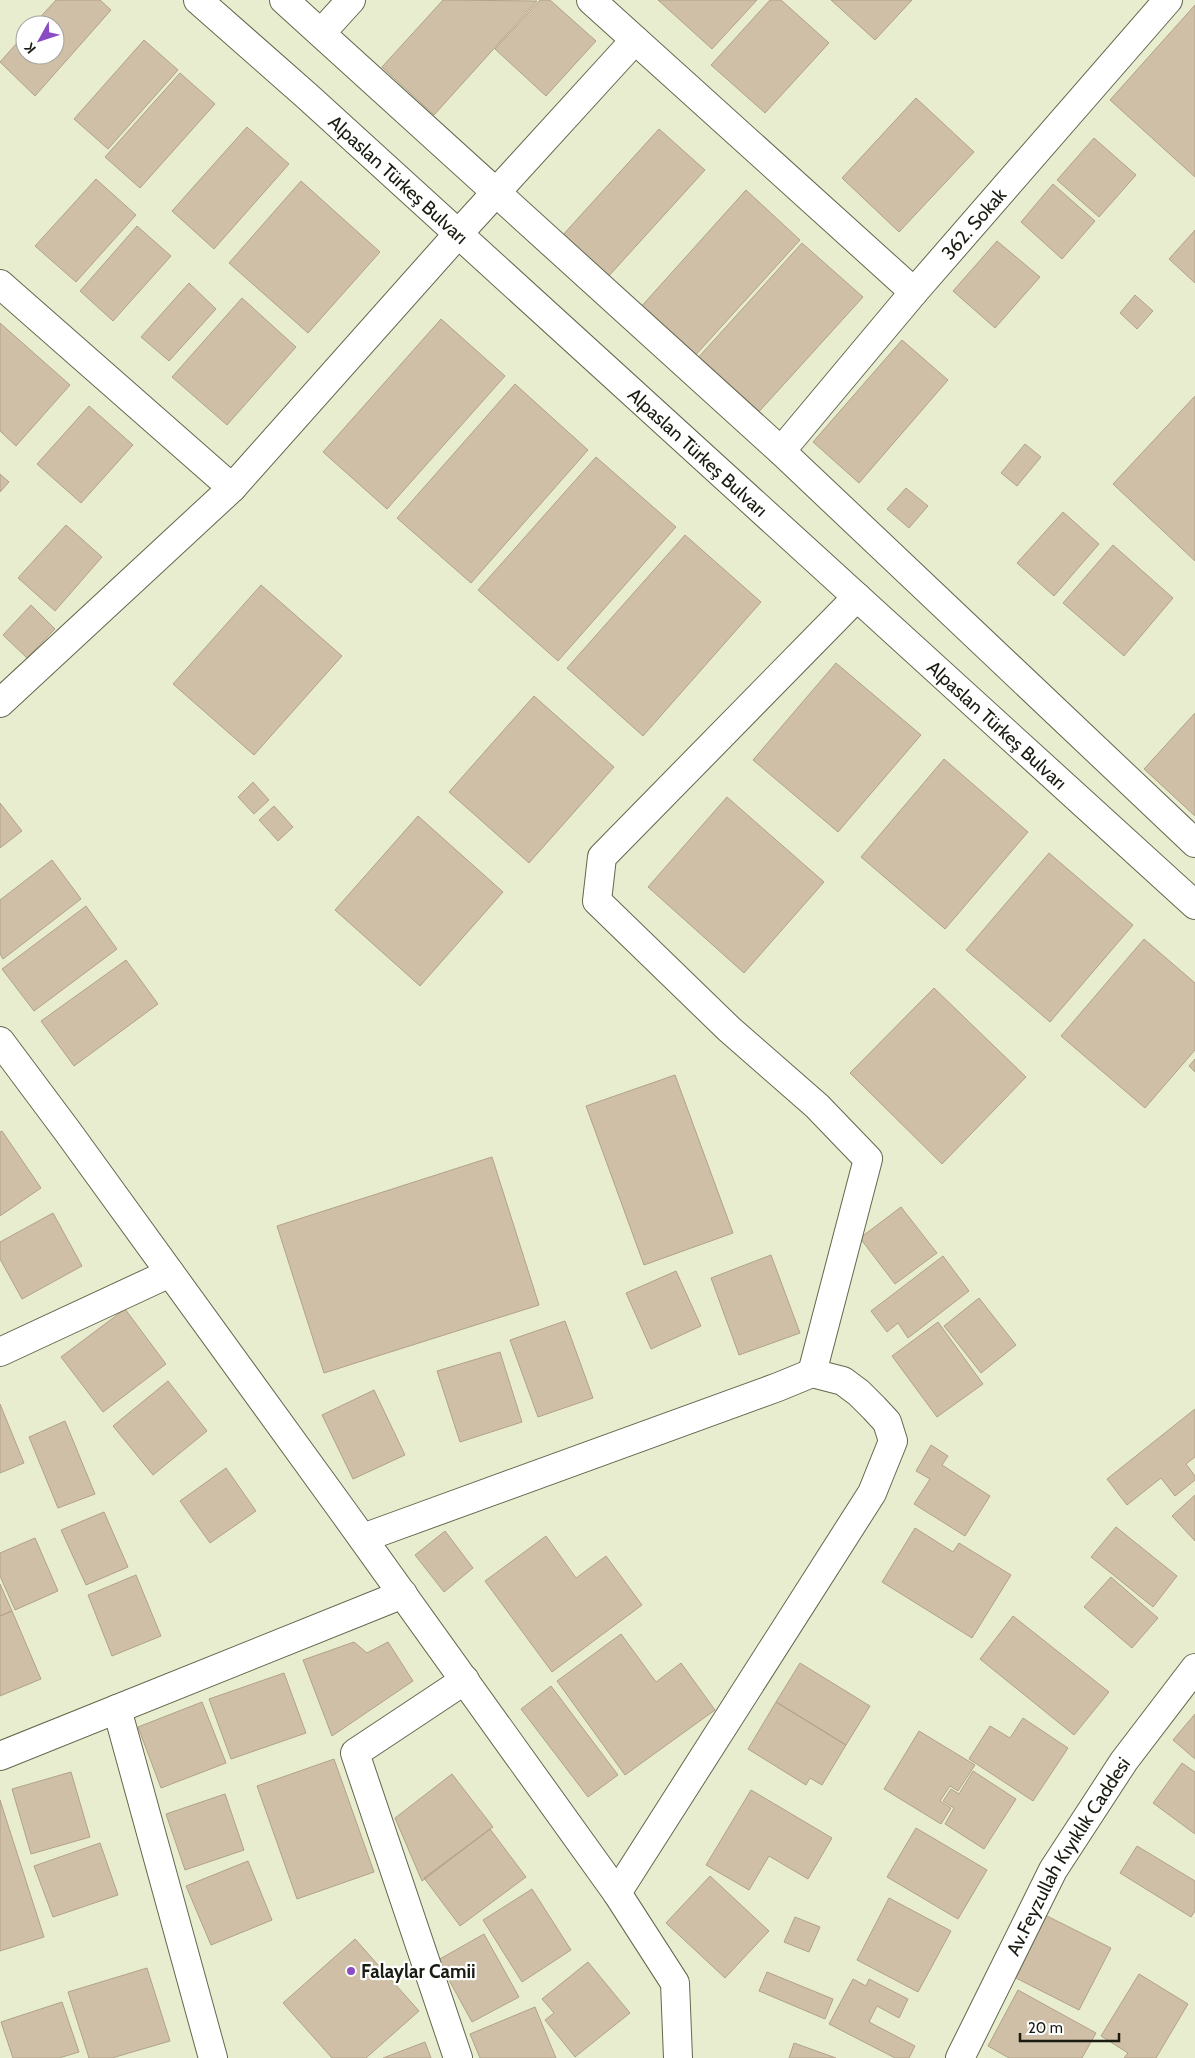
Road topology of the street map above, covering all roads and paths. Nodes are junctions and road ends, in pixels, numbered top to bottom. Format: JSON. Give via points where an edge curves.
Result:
{"nodes":[{"id":1,"x":198,"y":0,"type":"edge"},
{"id":2,"x":284,"y":0,"type":"edge"},
{"id":3,"x":351,"y":0,"type":"edge"},
{"id":4,"x":591,"y":0,"type":"edge"},
{"id":5,"x":1168,"y":0,"type":"edge"},
{"id":6,"x":321,"y":33,"type":"junction"},
{"id":7,"x":635,"y":40,"type":"junction"},
{"id":8,"x":496,"y":192,"type":"junction"},
{"id":9,"x":458,"y":234,"type":"junction"},
{"id":10,"x":0,"y":284,"type":"edge"},
{"id":11,"x":914,"y":292,"type":"junction"},
{"id":12,"x":780,"y":451,"type":"junction"},
{"id":13,"x":232,"y":488,"type":"junction"},
{"id":14,"x":857,"y":597,"type":"junction"},
{"id":15,"x":0,"y":703,"type":"edge"},
{"id":16,"x":1195,"y":842,"type":"edge"},
{"id":17,"x":1195,"y":905,"type":"edge"},
{"id":18,"x":0,"y":1041,"type":"edge"},
{"id":19,"x":170,"y":1273,"type":"junction"},
{"id":20,"x":0,"y":1352,"type":"edge"},
{"id":21,"x":812,"y":1373,"type":"junction"},
{"id":22,"x":362,"y":1538,"type":"junction"},
{"id":23,"x":403,"y":1594,"type":"junction"},
{"id":24,"x":1195,"y":1668,"type":"edge"},
{"id":25,"x":465,"y":1680,"type":"junction"},
{"id":26,"x":117,"y":1709,"type":"junction"},
{"id":27,"x":0,"y":1756,"type":"edge"},
{"id":28,"x":618,"y":1893,"type":"junction"},
{"id":29,"x":213,"y":2058,"type":"edge"},
{"id":30,"x":458,"y":2058,"type":"edge"},
{"id":31,"x":678,"y":2058,"type":"edge"},
{"id":32,"x":960,"y":2058,"type":"edge"}],
"edges":[{"from":1,"to":9,"type":"street","name":"Alpaslan Türkeş Bulvarı"},
{"from":2,"to":6,"type":"street"},
{"from":3,"to":6,"type":"street"},
{"from":4,"to":7,"type":"street"},
{"from":5,"to":11,"type":"street","name":"362. Sokak"},
{"from":6,"to":8,"type":"street"},
{"from":7,"to":8,"type":"street"},
{"from":7,"to":11,"type":"street"},
{"from":8,"to":9,"type":"street"},
{"from":8,"to":12,"type":"street"},
{"from":9,"to":13,"type":"street"},
{"from":9,"to":14,"type":"street","name":"Alpaslan Türkeş Bulvarı"},
{"from":10,"to":13,"type":"street"},
{"from":11,"to":12,"type":"street","name":"362. Sokak"},
{"from":12,"to":16,"type":"street"},
{"from":13,"to":15,"type":"street"},
{"from":14,"to":17,"type":"street","name":"Alpaslan Türkeş Bulvarı"},
{"from":14,"to":21,"type":"street","via":[[602,857],[597,901],[729,1029],[817,1106],[868,1159]]},
{"from":18,"to":19,"type":"street"},
{"from":19,"to":20,"type":"street"},
{"from":19,"to":22,"type":"street"},
{"from":21,"to":22,"type":"street"},
{"from":21,"to":28,"type":"street","via":[[843,1381],[859,1393],[887,1422],[893,1441],[872,1493]]},
{"from":22,"to":23,"type":"street"},
{"from":23,"to":25,"type":"street"},
{"from":23,"to":26,"type":"street"},
{"from":24,"to":32,"type":"street","name":"Av.Feyzullah Kıyıklık Caddesi","via":[[1124,1761],[1052,1870]]},
{"from":25,"to":28,"type":"street"},
{"from":25,"to":30,"type":"street","via":[[355,1753]]},
{"from":26,"to":27,"type":"street"},
{"from":26,"to":29,"type":"street"},
{"from":28,"to":31,"type":"street","via":[[675,1983]]}]}
